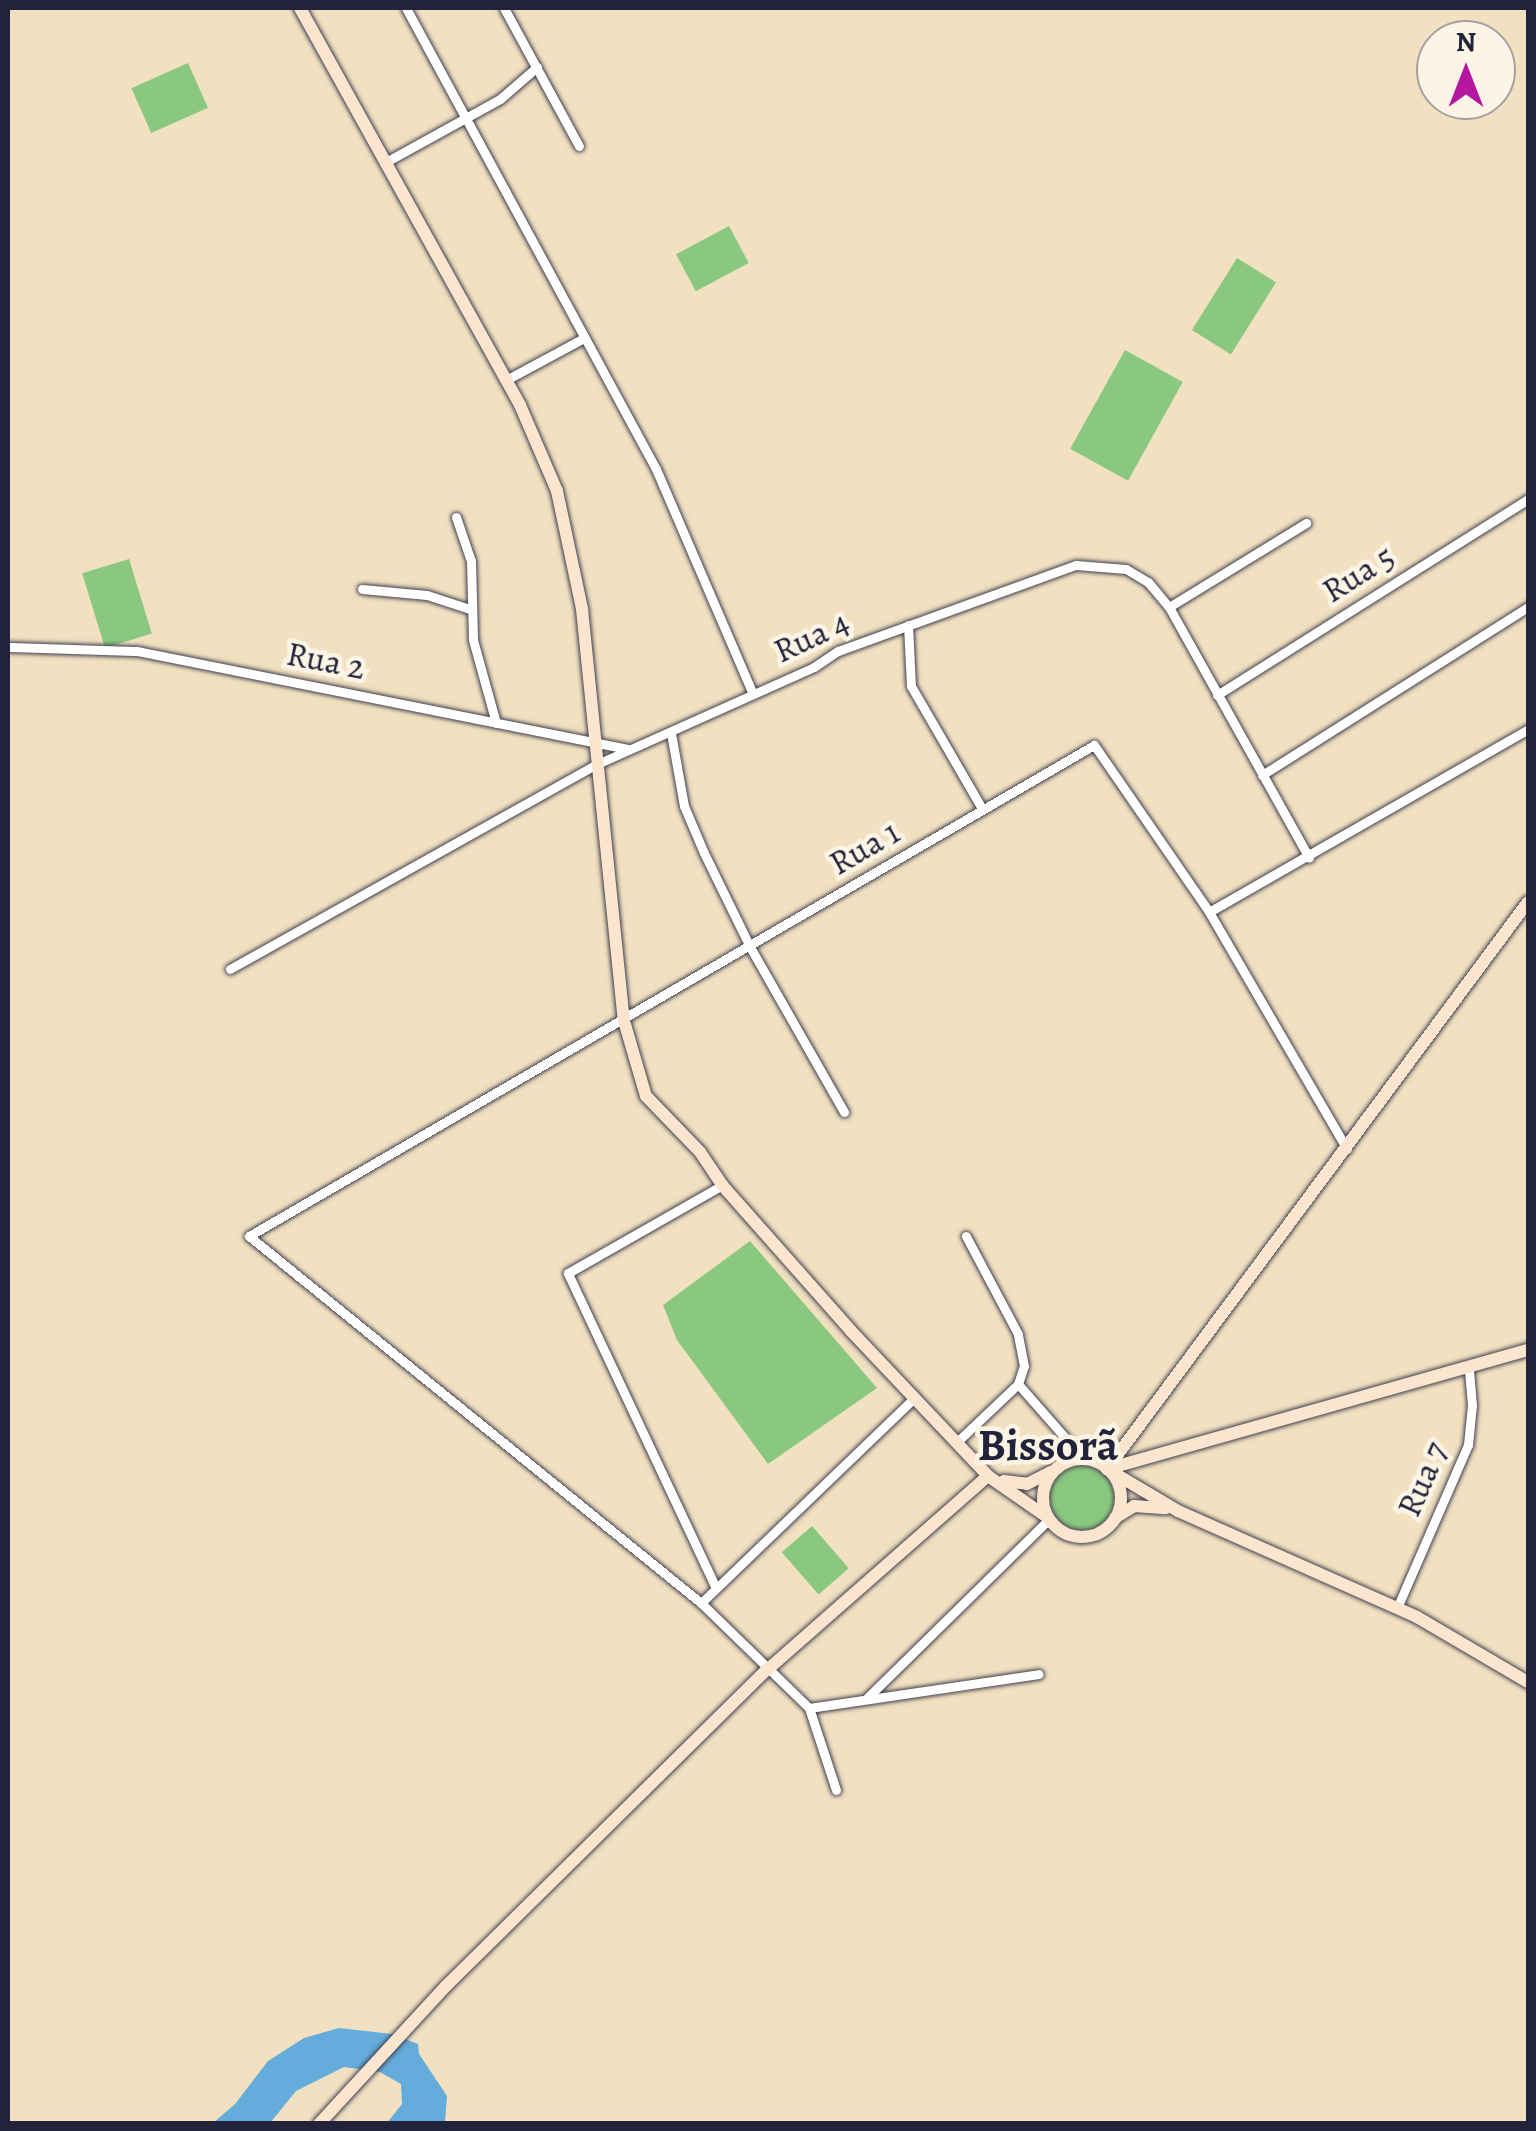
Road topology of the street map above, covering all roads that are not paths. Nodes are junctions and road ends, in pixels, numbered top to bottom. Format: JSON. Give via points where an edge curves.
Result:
{"nodes":[{"id":1,"x":300,"y":8,"type":"edge"},
{"id":2,"x":406,"y":8,"type":"edge"},
{"id":3,"x":504,"y":8,"type":"edge"},
{"id":4,"x":537,"y":68,"type":"junction"},
{"id":5,"x":466,"y":118,"type":"junction"},
{"id":6,"x":578,"y":146,"type":"dead end"},
{"id":7,"x":384,"y":163,"type":"junction"},
{"id":8,"x":584,"y":338,"type":"junction"},
{"id":9,"x":506,"y":380,"type":"junction"},
{"id":10,"x":1528,"y":498,"type":"edge"},
{"id":11,"x":456,"y":518,"type":"dead end"},
{"id":12,"x":1306,"y":523,"type":"dead end"},
{"id":13,"x":362,"y":588,"type":"dead end"},
{"id":14,"x":1169,"y":607,"type":"junction"},
{"id":15,"x":1528,"y":608,"type":"edge"},
{"id":16,"x":470,"y":610,"type":"junction"},
{"id":17,"x":908,"y":624,"type":"junction"},
{"id":18,"x":8,"y":647,"type":"edge"},
{"id":19,"x":752,"y":692,"type":"junction"},
{"id":20,"x":1217,"y":694,"type":"junction"},
{"id":21,"x":496,"y":723,"type":"junction"},
{"id":22,"x":1528,"y":729,"type":"edge"},
{"id":23,"x":671,"y":733,"type":"junction"},
{"id":24,"x":593,"y":742,"type":"junction"},
{"id":25,"x":631,"y":750,"type":"junction"},
{"id":26,"x":595,"y":766,"type":"junction"},
{"id":27,"x":1262,"y":774,"type":"junction"},
{"id":28,"x":982,"y":810,"type":"junction"},
{"id":29,"x":1310,"y":857,"type":"junction"},
{"id":30,"x":1528,"y":902,"type":"edge"},
{"id":31,"x":1209,"y":912,"type":"junction"},
{"id":32,"x":750,"y":947,"type":"junction"},
{"id":33,"x":230,"y":969,"type":"dead end"},
{"id":34,"x":624,"y":1021,"type":"junction"},
{"id":35,"x":844,"y":1112,"type":"dead end"},
{"id":36,"x":1347,"y":1149,"type":"junction"},
{"id":37,"x":722,"y":1185,"type":"junction"},
{"id":38,"x":966,"y":1236,"type":"dead end"},
{"id":39,"x":1528,"y":1350,"type":"edge"},
{"id":40,"x":1469,"y":1367,"type":"junction"},
{"id":41,"x":1018,"y":1384,"type":"junction"},
{"id":42,"x":916,"y":1396,"type":"junction"},
{"id":43,"x":959,"y":1440,"type":"junction"},
{"id":44,"x":1068,"y":1441,"type":"junction"},
{"id":45,"x":1101,"y":1465,"type":"junction"},
{"id":46,"x":1058,"y":1468,"type":"junction"},
{"id":47,"x":988,"y":1476,"type":"junction"},
{"id":48,"x":1178,"y":1511,"type":"junction"},
{"id":49,"x":1048,"y":1518,"type":"junction"},
{"id":50,"x":1115,"y":1518,"type":"junction"},
{"id":51,"x":715,"y":1586,"type":"junction"},
{"id":52,"x":701,"y":1603,"type":"junction"},
{"id":53,"x":1397,"y":1608,"type":"junction"},
{"id":54,"x":767,"y":1670,"type":"junction"},
{"id":55,"x":1039,"y":1674,"type":"dead end"},
{"id":56,"x":1528,"y":1682,"type":"edge"},
{"id":57,"x":867,"y":1698,"type":"junction"},
{"id":58,"x":809,"y":1708,"type":"junction"},
{"id":59,"x":836,"y":1790,"type":"dead end"},
{"id":60,"x":319,"y":2124,"type":"edge"}],
"edges":[{"from":1,"to":7,"type":"street"},
{"from":2,"to":5,"type":"street"},
{"from":3,"to":4,"type":"street"},
{"from":4,"to":5,"type":"street"},
{"from":4,"to":6,"type":"street"},
{"from":5,"to":7,"type":"street"},
{"from":5,"to":8,"type":"street"},
{"from":7,"to":9,"type":"street"},
{"from":8,"to":9,"type":"street"},
{"from":8,"to":19,"type":"street","via":[[674,506]]},
{"from":9,"to":24,"type":"street","via":[[565,519],[582,609]]},
{"from":10,"to":20,"type":"street","name":"Rua 5"},
{"from":11,"to":16,"type":"street","via":[[471,561]]},
{"from":12,"to":14,"type":"street"},
{"from":13,"to":16,"type":"street","via":[[427,595]]},
{"from":14,"to":17,"type":"street","name":"Rua 4","via":[[1126,568],[1076,565]]},
{"from":14,"to":20,"type":"street","name":"Rua 4"},
{"from":15,"to":27,"type":"street"},
{"from":16,"to":21,"type":"street"},
{"from":17,"to":19,"type":"street","name":"Rua 4"},
{"from":17,"to":28,"type":"street","via":[[911,686]]},
{"from":18,"to":21,"type":"street","name":"Rua 2","via":[[126,650]]},
{"from":19,"to":23,"type":"street","name":"Rua 4"},
{"from":20,"to":27,"type":"street","name":"Rua 4"},
{"from":21,"to":24,"type":"street","name":"Rua 2"},
{"from":22,"to":29,"type":"street"},
{"from":23,"to":25,"type":"street","name":"Rua 4"},
{"from":23,"to":32,"type":"street","via":[[684,806]]},
{"from":24,"to":25,"type":"street","name":"Rua 2"},
{"from":24,"to":26,"type":"street"},
{"from":25,"to":26,"type":"street","name":"Rua 4"},
{"from":26,"to":33,"type":"street","name":"Rua 4"},
{"from":26,"to":34,"type":"street"},
{"from":27,"to":29,"type":"street","name":"Rua 4"},
{"from":28,"to":31,"type":"street","name":"Rua 1","via":[[1094,746]]},
{"from":28,"to":32,"type":"street","name":"Rua 1"},
{"from":29,"to":31,"type":"street"},
{"from":30,"to":36,"type":"street"},
{"from":31,"to":36,"type":"street","name":"Rua 1"},
{"from":32,"to":34,"type":"street","name":"Rua 1"},
{"from":32,"to":35,"type":"street"},
{"from":34,"to":37,"type":"street","via":[[646,1096]]},
{"from":34,"to":52,"type":"street","name":"Rua 1","via":[[250,1236]]},
{"from":36,"to":45,"type":"street"},
{"from":37,"to":42,"type":"street"},
{"from":37,"to":51,"type":"street","via":[[568,1273]]},
{"from":38,"to":41,"type":"street","via":[[1018,1334],[1024,1366]]},
{"from":39,"to":40,"type":"street"},
{"from":40,"to":45,"type":"street"},
{"from":40,"to":53,"type":"street","name":"Rua 7","via":[[1468,1445]]},
{"from":41,"to":43,"type":"street"},
{"from":41,"to":44,"type":"street"},
{"from":42,"to":43,"type":"street"},
{"from":42,"to":51,"type":"street"},
{"from":43,"to":47,"type":"street"},
{"from":44,"to":45,"type":"street"},
{"from":44,"to":46,"type":"street"},
{"from":45,"to":46,"type":"street","via":[[1080,1460]]},
{"from":45,"to":48,"type":"street"},
{"from":45,"to":50,"type":"street","via":[[1120,1491]]},
{"from":46,"to":47,"type":"street","via":[[1027,1484]]},
{"from":46,"to":49,"type":"street","via":[[1043,1494]]},
{"from":47,"to":49,"type":"street"},
{"from":47,"to":54,"type":"street"},
{"from":48,"to":50,"type":"street","via":[[1143,1504]]},
{"from":48,"to":53,"type":"street"},
{"from":49,"to":50,"type":"street","via":[[1064,1533],[1081,1537],[1098,1534]]},
{"from":49,"to":57,"type":"street"},
{"from":51,"to":52,"type":"street"},
{"from":52,"to":54,"type":"street"},
{"from":53,"to":56,"type":"street"},
{"from":54,"to":58,"type":"street"},
{"from":54,"to":60,"type":"street"},
{"from":55,"to":57,"type":"street"},
{"from":57,"to":58,"type":"street"},
{"from":58,"to":59,"type":"street"}]}
